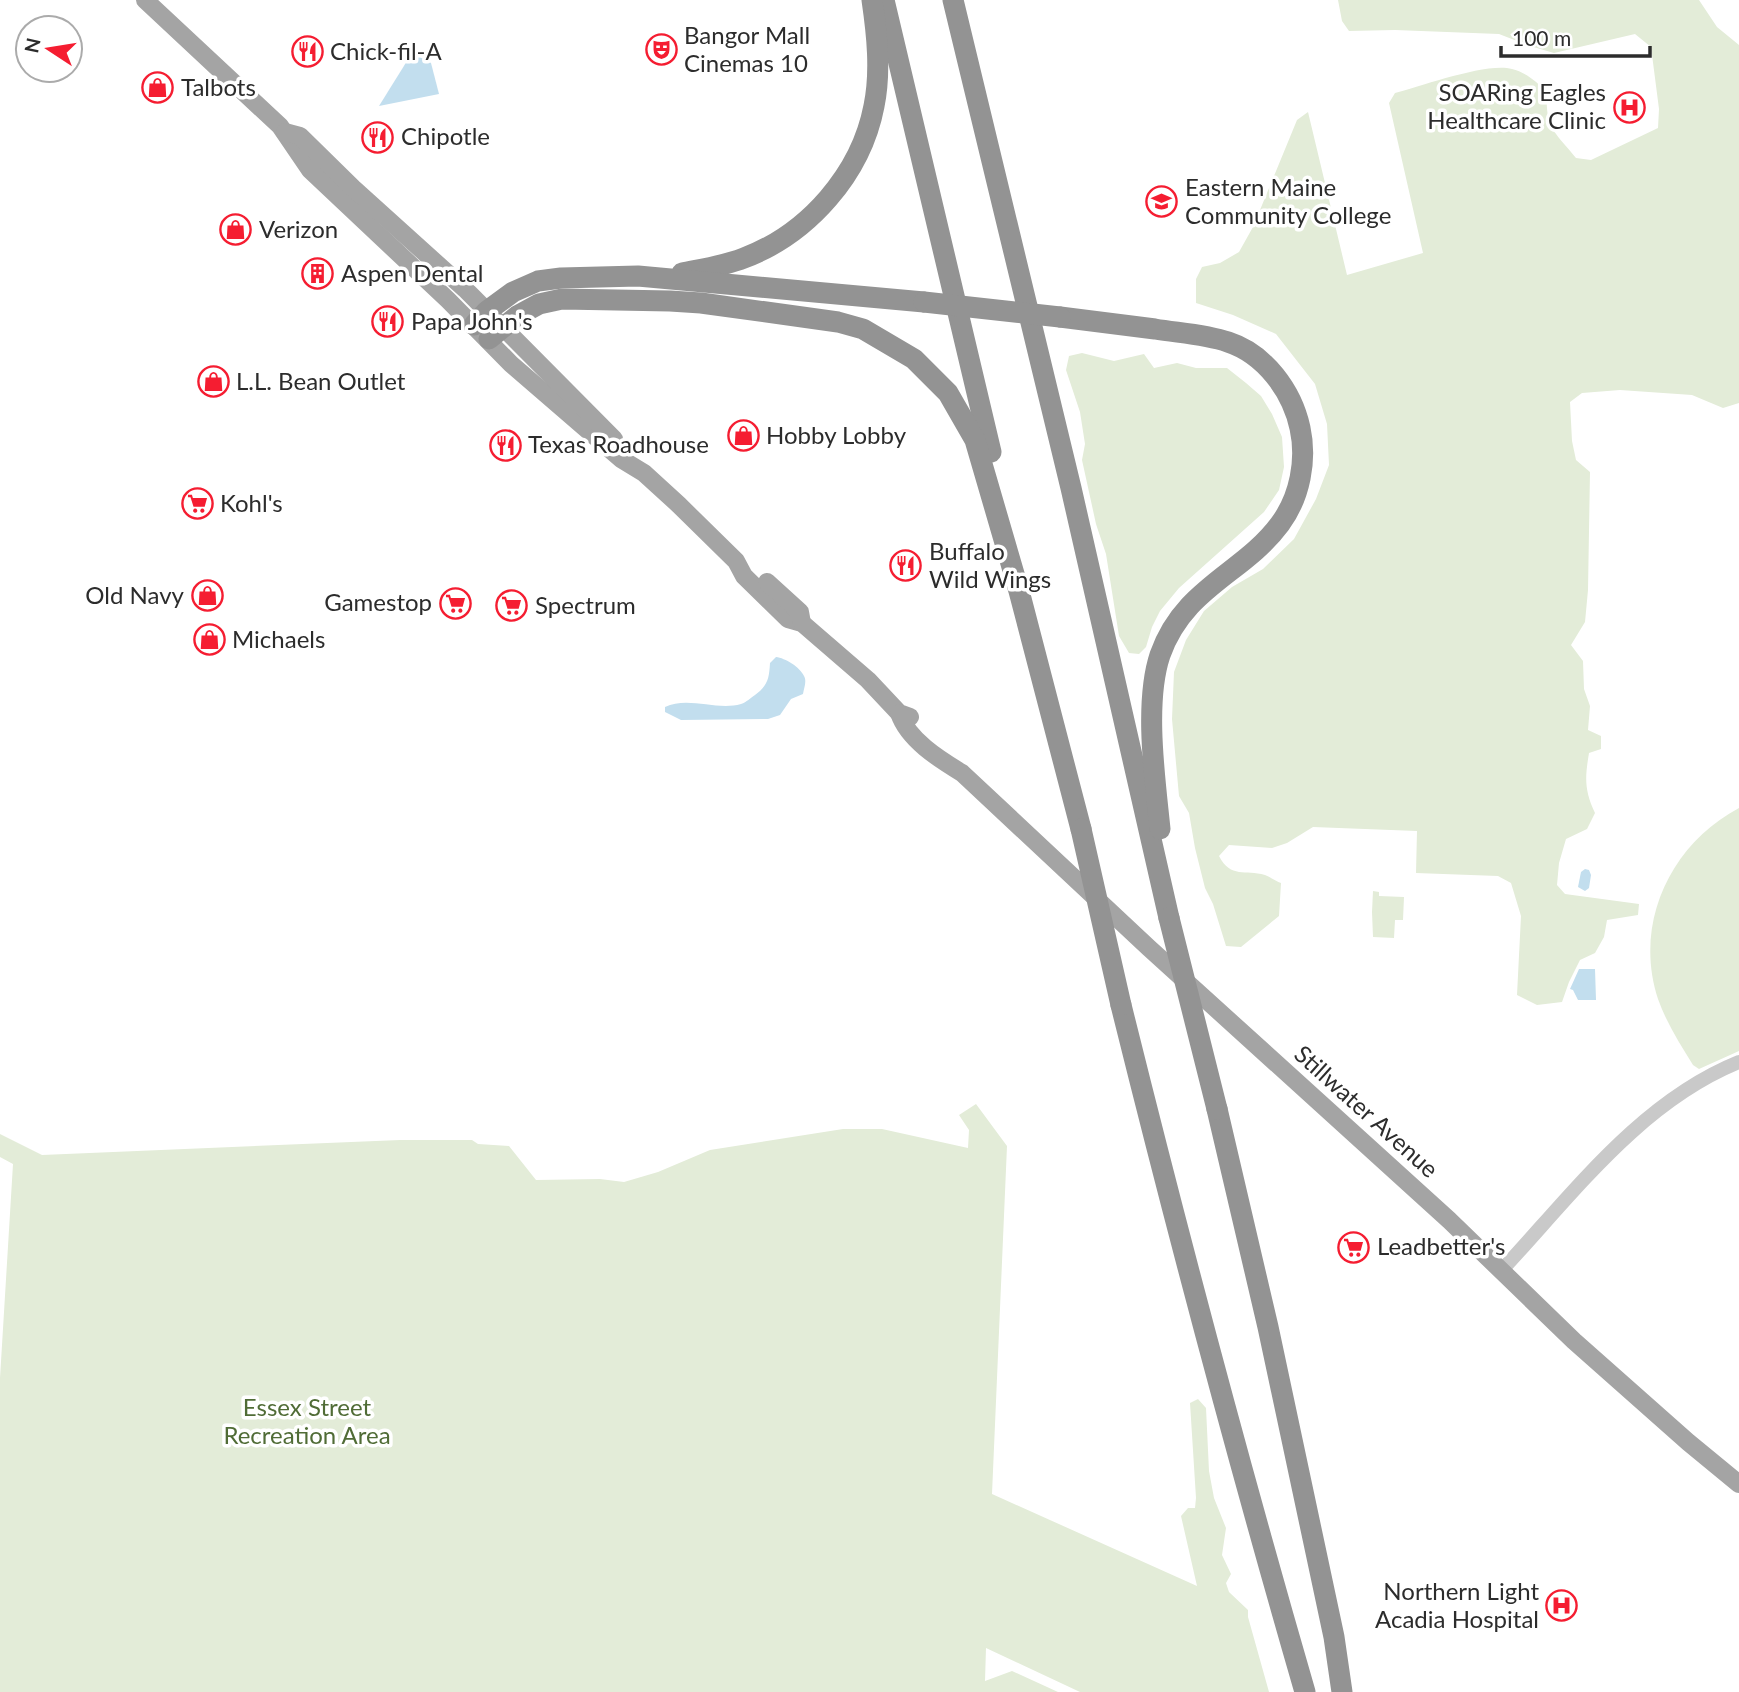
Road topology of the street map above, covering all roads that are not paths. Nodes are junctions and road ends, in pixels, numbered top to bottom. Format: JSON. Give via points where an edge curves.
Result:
{"nodes":[{"id":1,"x":145,"y":0,"type":"edge"},
{"id":2,"x":872,"y":0,"type":"edge"},
{"id":3,"x":884,"y":0,"type":"edge"},
{"id":4,"x":953,"y":0,"type":"edge"},
{"id":5,"x":638,"y":276,"type":"junction"},
{"id":6,"x":488,"y":326,"type":"junction"},
{"id":7,"x":1019,"y":592,"type":"junction"},
{"id":8,"x":1169,"y":918,"type":"junction"},
{"id":9,"x":1739,"y":1062,"type":"edge"},
{"id":10,"x":1501,"y":1272,"type":"junction"},
{"id":11,"x":1739,"y":1484,"type":"edge"},
{"id":12,"x":1305,"y":1692,"type":"edge"},
{"id":13,"x":1342,"y":1692,"type":"edge"}],
"edges":[{"from":1,"to":6,"type":"main road","name":"Stillwater Avenue","via":[[285,132],[300,136]]},
{"from":2,"to":5,"type":"highway","via":[[878,60],[874,106],[862,146],[831,195],[796,229],[743,259],[692,271]]},
{"from":3,"to":7,"type":"highway","via":[[997,477]]},
{"from":4,"to":8,"type":"highway"},
{"from":5,"to":6,"type":"highway","via":[[538,281],[513,292]]},
{"from":5,"to":8,"type":"highway","bridge":true,"via":[[924,302],[1205,336],[1242,348],[1278,380],[1290,398],[1302,437],[1300,478],[1293,502],[1264,542],[1182,614],[1160,655],[1154,680],[1152,709]]},
{"from":6,"to":7,"type":"highway","via":[[562,299],[670,301],[813,317],[873,334],[931,374],[961,413],[975,440]]},
{"from":6,"to":10,"type":"main road","name":"Stillwater Avenue","via":[[528,355],[736,561],[750,567],[800,612],[803,623],[899,713],[912,718],[949,752],[962,773]]},
{"from":7,"to":12,"type":"highway","bridge":true,"via":[[1187,1267]]},
{"from":8,"to":13,"type":"highway","bridge":true,"via":[[1270,1341]]},
{"from":9,"to":10,"type":"street","via":[[1697,1081],[1613,1149]]},
{"from":10,"to":11,"type":"main road","name":"Stillwater Avenue"}]}
